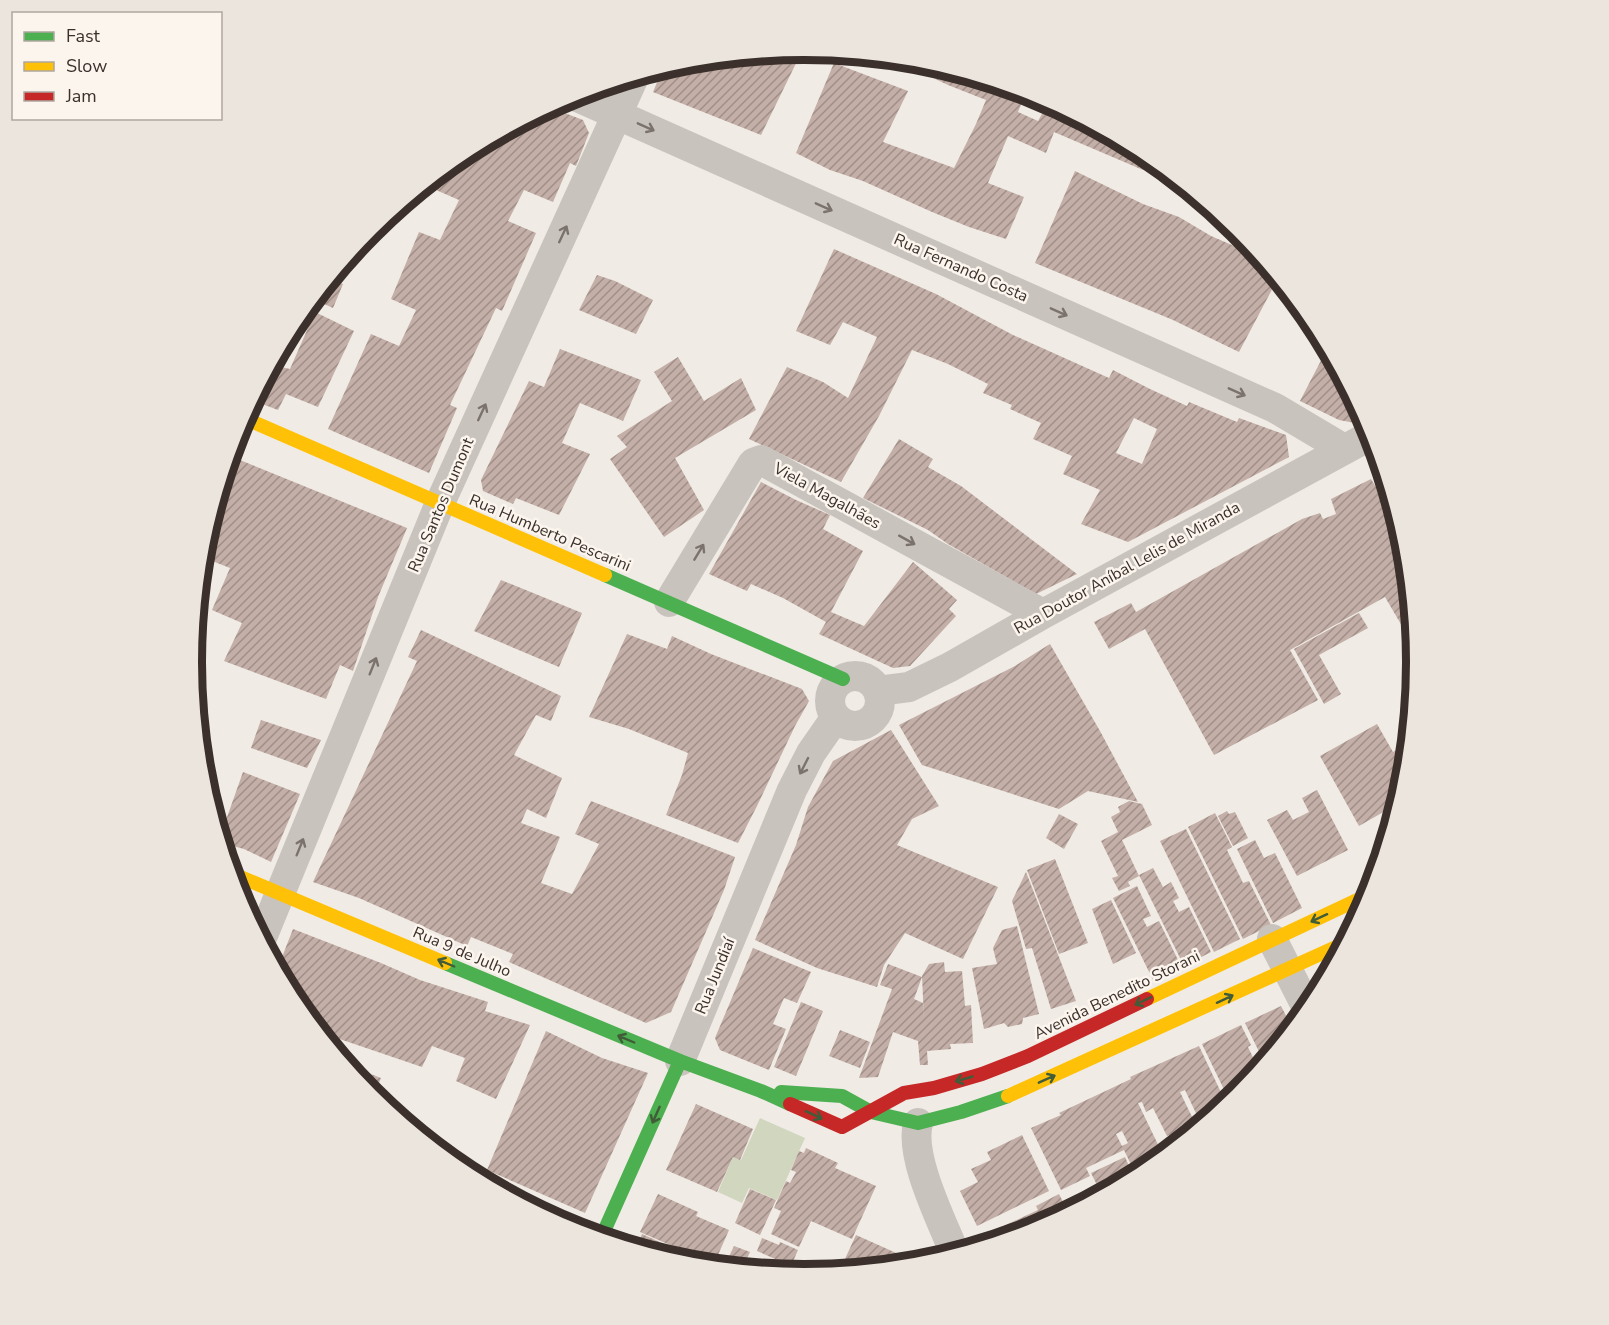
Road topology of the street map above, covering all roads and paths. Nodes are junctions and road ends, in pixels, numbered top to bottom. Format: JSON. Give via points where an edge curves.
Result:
{"nodes":[{"id":1,"x":630,"y":86,"type":"edge"},
{"id":2,"x":587,"y":101,"type":"edge"},
{"id":3,"x":618,"y":115,"type":"junction"},
{"id":4,"x":253,"y":422,"type":"edge"},
{"id":5,"x":1364,"y":439,"type":"edge"},
{"id":6,"x":1344,"y":450,"type":"junction"},
{"id":7,"x":440,"y":503,"type":"junction"},
{"id":8,"x":669,"y":602,"type":"junction"},
{"id":9,"x":1043,"y":614,"type":"junction"},
{"id":10,"x":843,"y":679,"type":"junction"},
{"id":11,"x":878,"y":691,"type":"junction"},
{"id":12,"x":836,"y":717,"type":"junction"},
{"id":13,"x":242,"y":877,"type":"edge"},
{"id":14,"x":281,"y":893,"type":"junction"},
{"id":15,"x":1358,"y":899,"type":"edge"},
{"id":16,"x":265,"y":931,"type":"edge"},
{"id":17,"x":1272,"y":939,"type":"junction"},
{"id":18,"x":1335,"y":948,"type":"edge"},
{"id":19,"x":1288,"y":970,"type":"junction"},
{"id":20,"x":1303,"y":1000,"type":"edge"},
{"id":21,"x":680,"y":1061,"type":"junction"},
{"id":22,"x":761,"y":1091,"type":"junction"},
{"id":23,"x":872,"y":1112,"type":"junction"},
{"id":24,"x":918,"y":1122,"type":"junction"},
{"id":25,"x":925,"y":1180,"type":"junction"},
{"id":26,"x":604,"y":1230,"type":"edge"},
{"id":27,"x":952,"y":1246,"type":"edge"}],
"edges":[{"from":1,"to":3,"type":"street","name":"Rua Santos Dumont"},
{"from":2,"to":3,"type":"street","name":"Rua Fernando Costa"},
{"from":3,"to":6,"type":"street","name":"Rua Fernando Costa","one_way":true,"via":[[1275,408]]},
{"from":7,"to":3,"type":"street","name":"Rua Santos Dumont","one_way":true},
{"from":4,"to":7,"type":"main road","name":"Rua Humberto Pescarini"},
{"from":5,"to":6,"type":"street","name":"Rua Doutor Aníbal Lelis de Miranda"},
{"from":6,"to":9,"type":"street","name":"Rua Doutor Aníbal Lelis de Miranda"},
{"from":7,"to":8,"type":"main road","name":"Rua Humberto Pescarini"},
{"from":14,"to":7,"type":"street","name":"Rua Santos Dumont","one_way":true},
{"from":8,"to":9,"type":"street","name":"Viela Magalhães","one_way":true,"via":[[753,463],[761,460]]},
{"from":8,"to":10,"type":"main road","name":"Rua Humberto Pescarini"},
{"from":9,"to":11,"type":"street","name":"Rua Doutor Aníbal Lelis de Miranda","via":[[909,687]]},
{"from":10,"to":11,"type":"street","via":[[860,676]]},
{"from":10,"to":12,"type":"street","via":[[830,696]]},
{"from":11,"to":12,"type":"street","via":[[876,713],[864,724],[849,725]]},
{"from":12,"to":21,"type":"street","name":"Rua Jundiaí","one_way":true,"via":[[792,790]]},
{"from":13,"to":14,"type":"main road","name":"Rua 9 de Julho"},
{"from":14,"to":16,"type":"street","name":"Rua Santos Dumont"},
{"from":21,"to":14,"type":"main road","name":"Rua 9 de Julho","one_way":true},
{"from":15,"to":17,"type":"main road","name":"Avenida Benedito Storani","one_way":true},
{"from":17,"to":19,"type":"street"},
{"from":17,"to":23,"type":"main road","name":"Avenida Benedito Storani","one_way":true,"via":[[1028,1056],[982,1074],[904,1093]]},
{"from":18,"to":19,"type":"main road","name":"Avenida Benedito Storani"},
{"from":19,"to":20,"type":"street"},
{"from":24,"to":19,"type":"main road","name":"Avenida Benedito Storani","one_way":true,"via":[[1006,1097]]},
{"from":21,"to":22,"type":"main road","name":"Avenida Benedito Storani"},
{"from":21,"to":26,"type":"main road","name":"Rua Jundiaí","one_way":true},
{"from":22,"to":23,"type":"main road","name":"Avenida Benedito Storani","via":[[842,1096]]},
{"from":22,"to":23,"type":"main road","name":"Avenida Benedito Storani","one_way":true,"via":[[842,1127]]},
{"from":23,"to":24,"type":"main road","name":"Avenida Benedito Storani"},
{"from":23,"to":25,"type":"street","via":[[903,1137]]},
{"from":24,"to":25,"type":"street","via":[[915,1134]]},
{"from":25,"to":27,"type":"street"}]}
